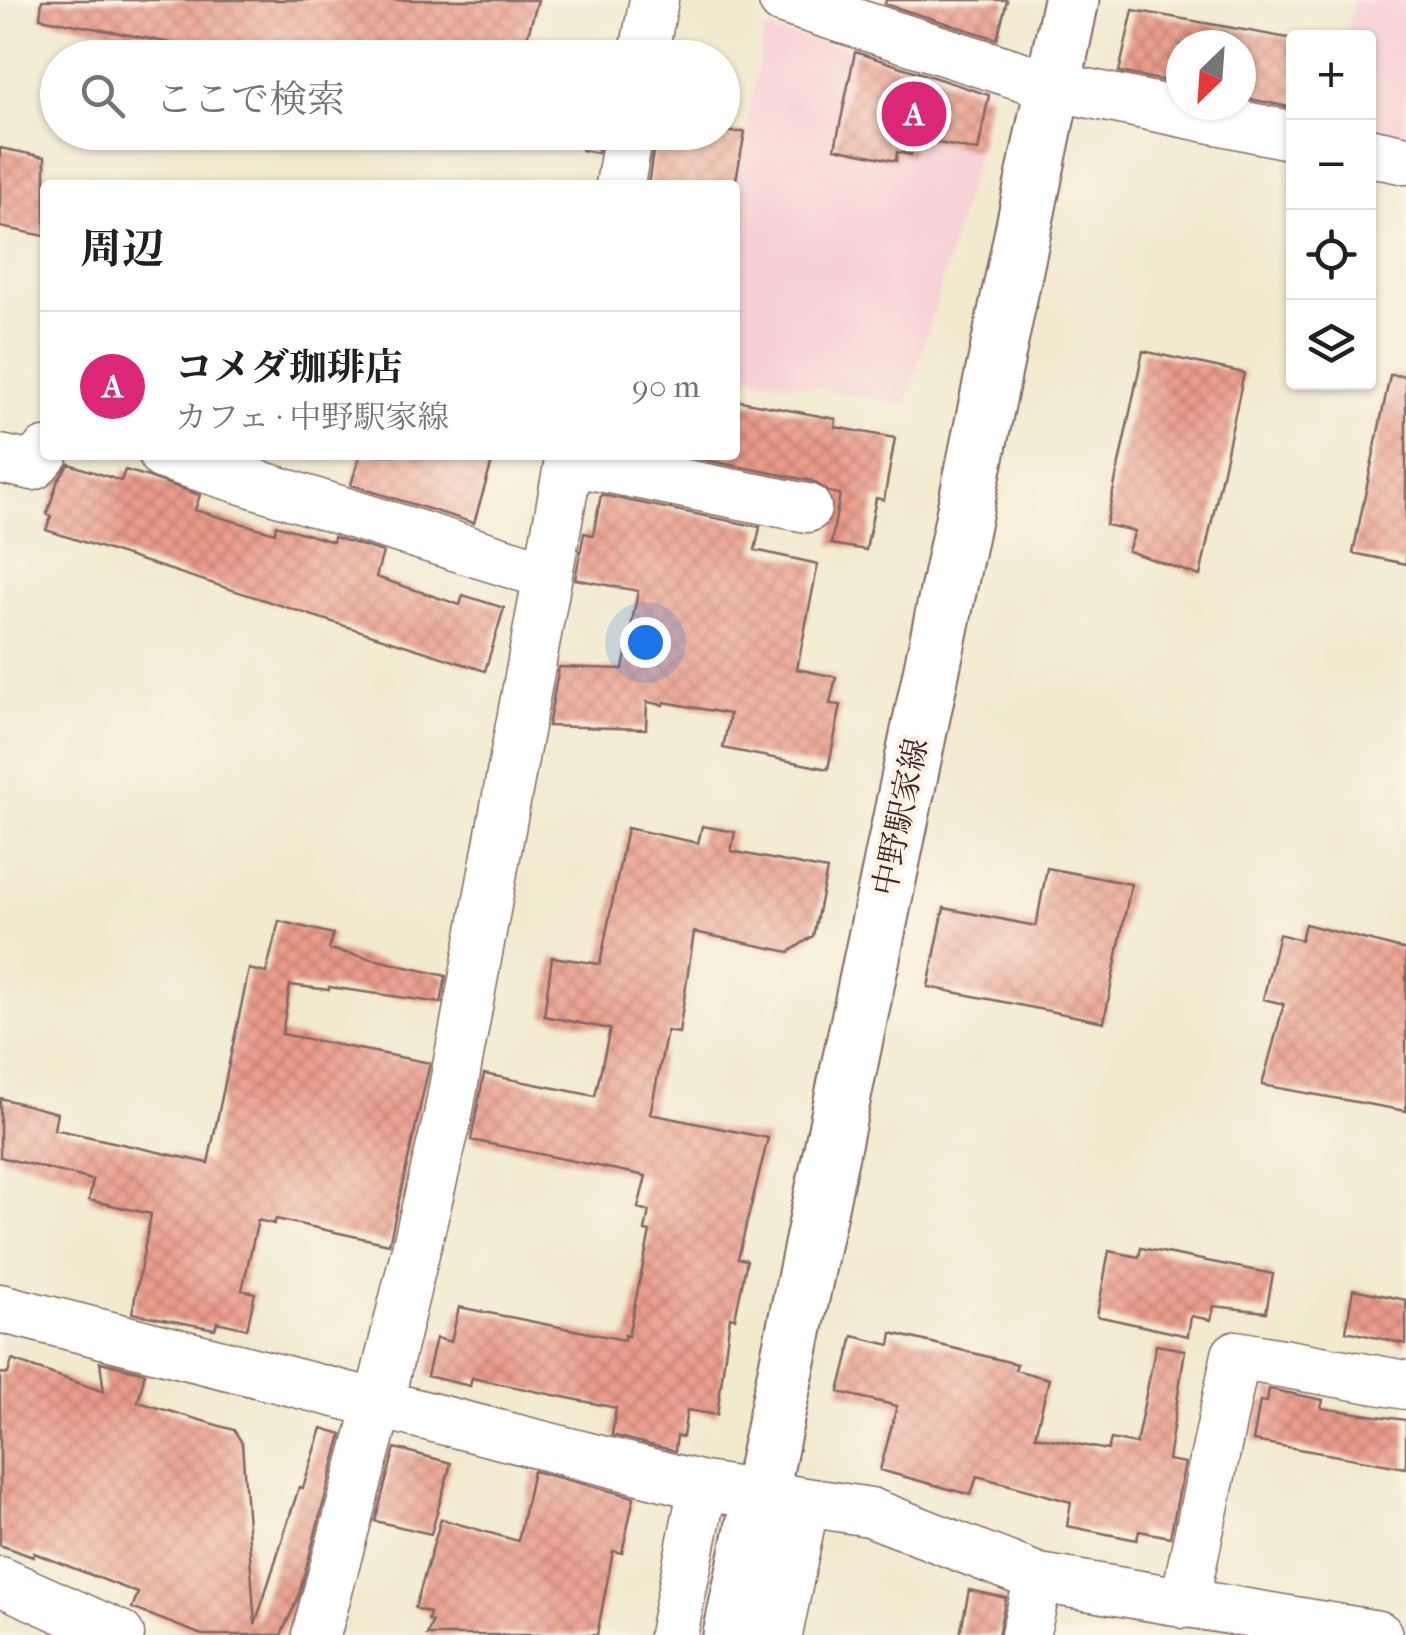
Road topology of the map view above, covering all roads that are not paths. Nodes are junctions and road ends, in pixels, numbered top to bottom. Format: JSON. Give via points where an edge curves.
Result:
{"nodes":[{"id":1,"x":654,"y":0,"type":"edge"},
{"id":2,"x":784,"y":0,"type":"edge"},
{"id":3,"x":1071,"y":0,"type":"edge"},
{"id":4,"x":646,"y":40,"type":"edge"},
{"id":5,"x":1053,"y":86,"type":"junction"},
{"id":6,"x":1286,"y":134,"type":"edge"},
{"id":7,"x":627,"y":150,"type":"edge"},
{"id":8,"x":1376,"y":154,"type":"edge"},
{"id":9,"x":1406,"y":160,"type":"edge"},
{"id":10,"x":621,"y":180,"type":"edge"},
{"id":11,"x":40,"y":458,"type":"edge"},
{"id":12,"x":0,"y":459,"type":"edge"},
{"id":13,"x":179,"y":460,"type":"edge"},
{"id":14,"x":569,"y":460,"type":"edge"},
{"id":15,"x":579,"y":460,"type":"edge"},
{"id":16,"x":807,"y":508,"type":"dead end"},
{"id":17,"x":547,"y":575,"type":"junction"},
{"id":18,"x":0,"y":1308,"type":"edge"},
{"id":19,"x":1406,"y":1385,"type":"edge"},
{"id":20,"x":380,"y":1402,"type":"junction"},
{"id":21,"x":703,"y":1486,"type":"junction"},
{"id":22,"x":782,"y":1499,"type":"junction"},
{"id":23,"x":1039,"y":1578,"type":"junction"},
{"id":24,"x":0,"y":1581,"type":"edge"},
{"id":25,"x":1184,"y":1604,"type":"junction"},
{"id":26,"x":1290,"y":1627,"type":"edge"},
{"id":27,"x":120,"y":1635,"type":"edge"},
{"id":28,"x":316,"y":1635,"type":"edge"},
{"id":29,"x":673,"y":1635,"type":"edge"},
{"id":30,"x":731,"y":1635,"type":"edge"},
{"id":31,"x":778,"y":1635,"type":"edge"},
{"id":32,"x":1026,"y":1635,"type":"edge"},
{"id":33,"x":1378,"y":1635,"type":"edge"}],
"edges":[{"from":1,"to":4,"type":"street"},
{"from":2,"to":5,"type":"street"},
{"from":3,"to":5,"type":"main road","name":"中野駅家線"},
{"from":5,"to":6,"type":"street"},
{"from":5,"to":22,"type":"main road","name":"中野駅家線"},
{"from":7,"to":10,"type":"street"},
{"from":8,"to":9,"type":"street"},
{"from":11,"to":12,"type":"street","via":[[33,466]]},
{"from":13,"to":17,"type":"street"},
{"from":14,"to":17,"type":"street"},
{"from":15,"to":16,"type":"street"},
{"from":17,"to":20,"type":"street","via":[[447,1121]]},
{"from":18,"to":20,"type":"street"},
{"from":19,"to":25,"type":"street","via":[[1236,1355]]},
{"from":20,"to":21,"type":"street"},
{"from":20,"to":28,"type":"street"},
{"from":21,"to":22,"type":"street"},
{"from":21,"to":29,"type":"street"},
{"from":22,"to":23,"type":"street","via":[[870,1512]]},
{"from":22,"to":30,"type":"main road","name":"中野駅家線"},
{"from":22,"to":31,"type":"street"},
{"from":23,"to":25,"type":"street"},
{"from":23,"to":32,"type":"street"},
{"from":24,"to":27,"type":"street"},
{"from":25,"to":26,"type":"street"},
{"from":26,"to":33,"type":"street"}]}
